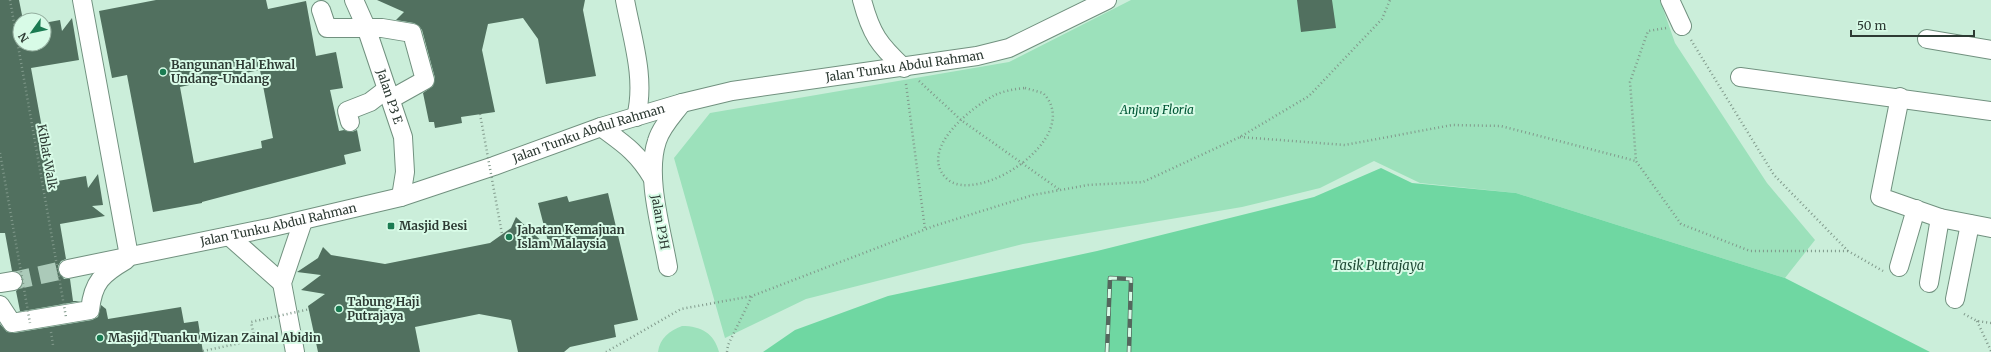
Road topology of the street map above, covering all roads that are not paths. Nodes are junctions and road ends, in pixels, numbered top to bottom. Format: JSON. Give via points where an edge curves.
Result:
{"nodes":[{"id":1,"x":82,"y":0,"type":"edge"},
{"id":2,"x":354,"y":0,"type":"edge"},
{"id":3,"x":625,"y":0,"type":"edge"},
{"id":4,"x":862,"y":0,"type":"edge"},
{"id":5,"x":1106,"y":0,"type":"edge"},
{"id":6,"x":1670,"y":0,"type":"edge"},
{"id":7,"x":321,"y":10,"type":"dead end"},
{"id":8,"x":1682,"y":26,"type":"road end"},
{"id":9,"x":366,"y":27,"type":"junction"},
{"id":10,"x":1927,"y":39,"type":"dead end"},
{"id":11,"x":1991,"y":50,"type":"edge"},
{"id":12,"x":904,"y":68,"type":"junction"},
{"id":13,"x":1740,"y":76,"type":"dead end"},
{"id":14,"x":389,"y":94,"type":"junction"},
{"id":15,"x":1900,"y":97,"type":"junction"},
{"id":16,"x":682,"y":103,"type":"junction"},
{"id":17,"x":1991,"y":111,"type":"edge"},
{"id":18,"x":636,"y":117,"type":"junction"},
{"id":19,"x":350,"y":122,"type":"dead end"},
{"id":20,"x":601,"y":127,"type":"junction"},
{"id":21,"x":652,"y":177,"type":"junction"},
{"id":22,"x":401,"y":197,"type":"junction"},
{"id":23,"x":1916,"y":209,"type":"junction"},
{"id":24,"x":1940,"y":218,"type":"junction"},
{"id":25,"x":303,"y":221,"type":"junction"},
{"id":26,"x":1970,"y":224,"type":"junction"},
{"id":27,"x":1991,"y":228,"type":"edge"},
{"id":28,"x":229,"y":236,"type":"junction"},
{"id":29,"x":131,"y":256,"type":"junction"},
{"id":30,"x":668,"y":267,"type":"dead end"},
{"id":31,"x":68,"y":269,"type":"tunnel mouth"},
{"id":32,"x":1894,"y":270,"type":"road end"},
{"id":33,"x":282,"y":283,"type":"junction"},
{"id":34,"x":1929,"y":283,"type":"dead end"},
{"id":35,"x":0,"y":304,"type":"edge"},
{"id":36,"x":1959,"y":306,"type":"road end"},
{"id":37,"x":295,"y":352,"type":"edge"}],
"edges":[{"from":1,"to":29,"type":"street"},
{"from":2,"to":9,"type":"street","name":"Jalan P3 E"},
{"from":3,"to":18,"type":"street","via":[[639,72],[640,91]]},
{"from":4,"to":12,"type":"street","via":[[868,22],[877,40]]},
{"from":5,"to":12,"type":"street","name":"Jalan Tunku Abdul Rahman","via":[[1009,48]]},
{"from":6,"to":8,"type":"street"},
{"from":7,"to":9,"type":"street","via":[[327,28]]},
{"from":9,"to":14,"type":"street","name":"Jalan P3 E"},
{"from":9,"to":14,"type":"street","via":[[412,33],[426,80]]},
{"from":10,"to":11,"type":"street"},
{"from":12,"to":16,"type":"street","name":"Jalan Tunku Abdul Rahman","via":[[739,90]]},
{"from":13,"to":15,"type":"street"},
{"from":14,"to":19,"type":"street","via":[[347,111]]},
{"from":14,"to":22,"type":"street","name":"Jalan P3 E","via":[[403,137],[405,172]]},
{"from":15,"to":17,"type":"street"},
{"from":15,"to":23,"type":"street","via":[[1880,197]]},
{"from":16,"to":18,"type":"street","name":"Jalan Tunku Abdul Rahman"},
{"from":16,"to":21,"type":"street","name":"Jalan P3H","via":[[663,127],[657,141]]},
{"from":18,"to":20,"type":"street","name":"Jalan Tunku Abdul Rahman"},
{"from":20,"to":21,"type":"street","name":"Jalan P3H","via":[[630,148]]},
{"from":20,"to":22,"type":"street","name":"Jalan Tunku Abdul Rahman"},
{"from":21,"to":30,"type":"street","name":"Jalan P3H"},
{"from":22,"to":25,"type":"street","name":"Jalan Tunku Abdul Rahman"},
{"from":23,"to":24,"type":"street"},
{"from":23,"to":32,"type":"street"},
{"from":24,"to":26,"type":"street"},
{"from":24,"to":34,"type":"street"},
{"from":25,"to":28,"type":"street","name":"Jalan Tunku Abdul Rahman"},
{"from":25,"to":33,"type":"street"},
{"from":26,"to":27,"type":"street"},
{"from":26,"to":36,"type":"street"},
{"from":28,"to":29,"type":"street","name":"Jalan Tunku Abdul Rahman"},
{"from":28,"to":33,"type":"street"},
{"from":29,"to":31,"type":"street","name":"Jalan Tunku Abdul Rahman"},
{"from":29,"to":35,"type":"street","via":[[98,283],[92,294],[90,310],[12,323]]},
{"from":33,"to":37,"type":"street"}]}
